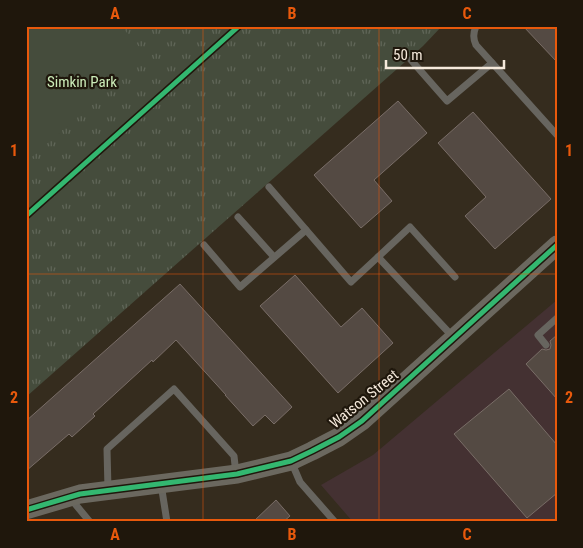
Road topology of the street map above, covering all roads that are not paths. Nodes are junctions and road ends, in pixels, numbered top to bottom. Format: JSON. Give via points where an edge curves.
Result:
{"nodes":[{"id":1,"x":476,"y":26,"type":"edge"},
{"id":2,"x":411,"y":60,"type":"dead end"},
{"id":3,"x":492,"y":63,"type":"junction"},
{"id":4,"x":557,"y":135,"type":"edge"},
{"id":5,"x":269,"y":188,"type":"dead end"},
{"id":6,"x":238,"y":217,"type":"dead end"},
{"id":7,"x":306,"y":230,"type":"junction"},
{"id":8,"x":204,"y":244,"type":"dead end"},
{"id":9,"x":557,"y":245,"type":"edge"},
{"id":10,"x":274,"y":257,"type":"junction"},
{"id":11,"x":378,"y":257,"type":"junction"},
{"id":12,"x":455,"y":277,"type":"dead end"},
{"id":13,"x":557,"y":318,"type":"edge"},
{"id":14,"x":454,"y":338,"type":"junction"},
{"id":15,"x":546,"y":345,"type":"dead end"},
{"id":16,"x":291,"y":461,"type":"junction"},
{"id":17,"x":236,"y":474,"type":"junction"},
{"id":18,"x":161,"y":484,"type":"junction"},
{"id":19,"x":108,"y":490,"type":"junction"},
{"id":20,"x":69,"y":498,"type":"junction"},
{"id":21,"x":26,"y":510,"type":"edge"},
{"id":22,"x":90,"y":522,"type":"edge"},
{"id":23,"x":167,"y":522,"type":"edge"},
{"id":24,"x":336,"y":522,"type":"edge"}],
"edges":[{"from":1,"to":3,"type":"lane","via":[[473,35],[476,45]]},
{"from":2,"to":3,"type":"lane","via":[[447,101]]},
{"from":3,"to":4,"type":"lane"},
{"from":5,"to":7,"type":"lane"},
{"from":6,"to":10,"type":"lane"},
{"from":7,"to":10,"type":"lane"},
{"from":7,"to":11,"type":"lane","via":[[351,282]]},
{"from":8,"to":10,"type":"lane","via":[[240,287]]},
{"from":9,"to":14,"type":"street","name":"Watson Street"},
{"from":11,"to":12,"type":"lane","via":[[410,227]]},
{"from":11,"to":14,"type":"lane"},
{"from":13,"to":15,"type":"lane","via":[[538,335]]},
{"from":14,"to":16,"type":"street","name":"Watson Street","via":[[362,421],[339,437]]},
{"from":16,"to":17,"type":"street","name":"Watson Street"},
{"from":16,"to":24,"type":"lane","via":[[300,482]]},
{"from":17,"to":18,"type":"street","name":"Watson Street"},
{"from":17,"to":19,"type":"lane","via":[[234,456],[174,390],[107,449]]},
{"from":18,"to":19,"type":"street","name":"Watson Street"},
{"from":18,"to":23,"type":"lane"},
{"from":19,"to":20,"type":"street","name":"Watson Street"},
{"from":20,"to":21,"type":"street","name":"Watson Street"},
{"from":20,"to":22,"type":"lane"}]}
